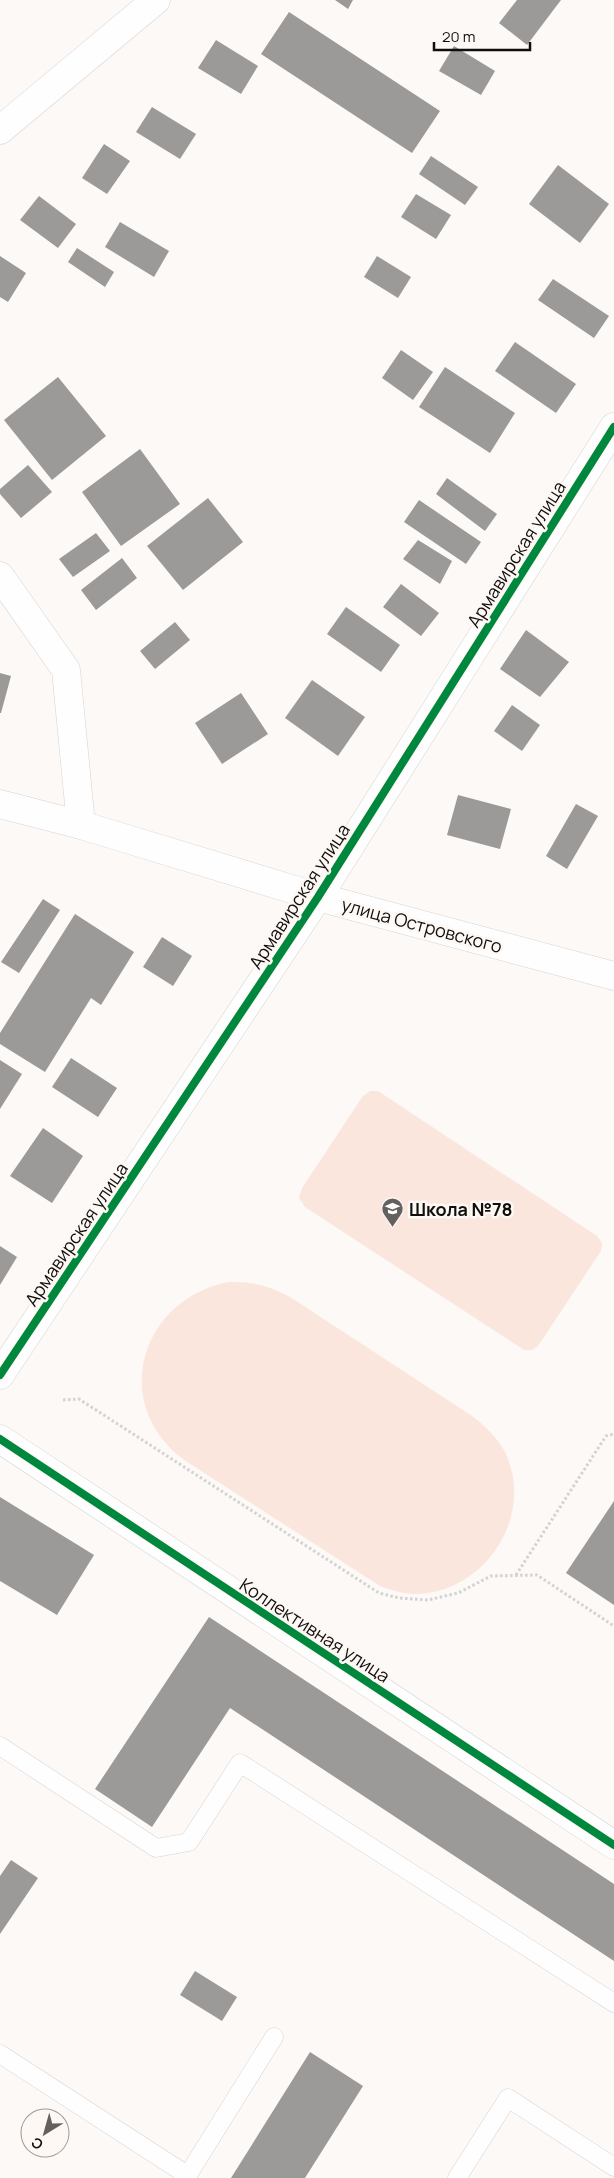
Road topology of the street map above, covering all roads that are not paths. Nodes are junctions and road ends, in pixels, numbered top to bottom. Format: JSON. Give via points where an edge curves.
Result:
{"nodes":[{"id":1,"x":156,"y":0,"type":"edge"},
{"id":2,"x":0,"y":130,"type":"edge"},
{"id":3,"x":614,"y":427,"type":"edge"},
{"id":4,"x":0,"y":576,"type":"edge"},
{"id":5,"x":0,"y":804,"type":"edge"},
{"id":6,"x":81,"y":825,"type":"junction"},
{"id":7,"x":318,"y":897,"type":"junction"},
{"id":8,"x":614,"y":976,"type":"edge"},
{"id":9,"x":0,"y":1375,"type":"edge"},
{"id":10,"x":0,"y":1439,"type":"edge"},
{"id":11,"x":0,"y":1746,"type":"edge"},
{"id":12,"x":614,"y":1845,"type":"edge"},
{"id":13,"x":614,"y":2003,"type":"edge"},
{"id":14,"x":274,"y":2037,"type":"dead end"},
{"id":15,"x":0,"y":2054,"type":"edge"},
{"id":16,"x":614,"y":2167,"type":"edge"},
{"id":17,"x":187,"y":2177,"type":"edge"},
{"id":18,"x":457,"y":2178,"type":"edge"}],
"edges":[{"from":1,"to":2,"type":"street"},
{"from":3,"to":7,"type":"street","name":"Армавирская улица"},
{"from":4,"to":6,"type":"street","via":[[66,670]]},
{"from":5,"to":6,"type":"street","name":"улица Островского"},
{"from":6,"to":7,"type":"street","name":"улица Островского"},
{"from":7,"to":8,"type":"street","name":"улица Островского"},
{"from":7,"to":9,"type":"street","name":"Армавирская улица"},
{"from":10,"to":12,"type":"street","name":"Коллективная улица"},
{"from":11,"to":13,"type":"lane","via":[[156,1848],[189,1842],[240,1763]]},
{"from":14,"to":17,"type":"lane"},
{"from":15,"to":17,"type":"lane"},
{"from":16,"to":18,"type":"lane","via":[[508,2098]]}]}
